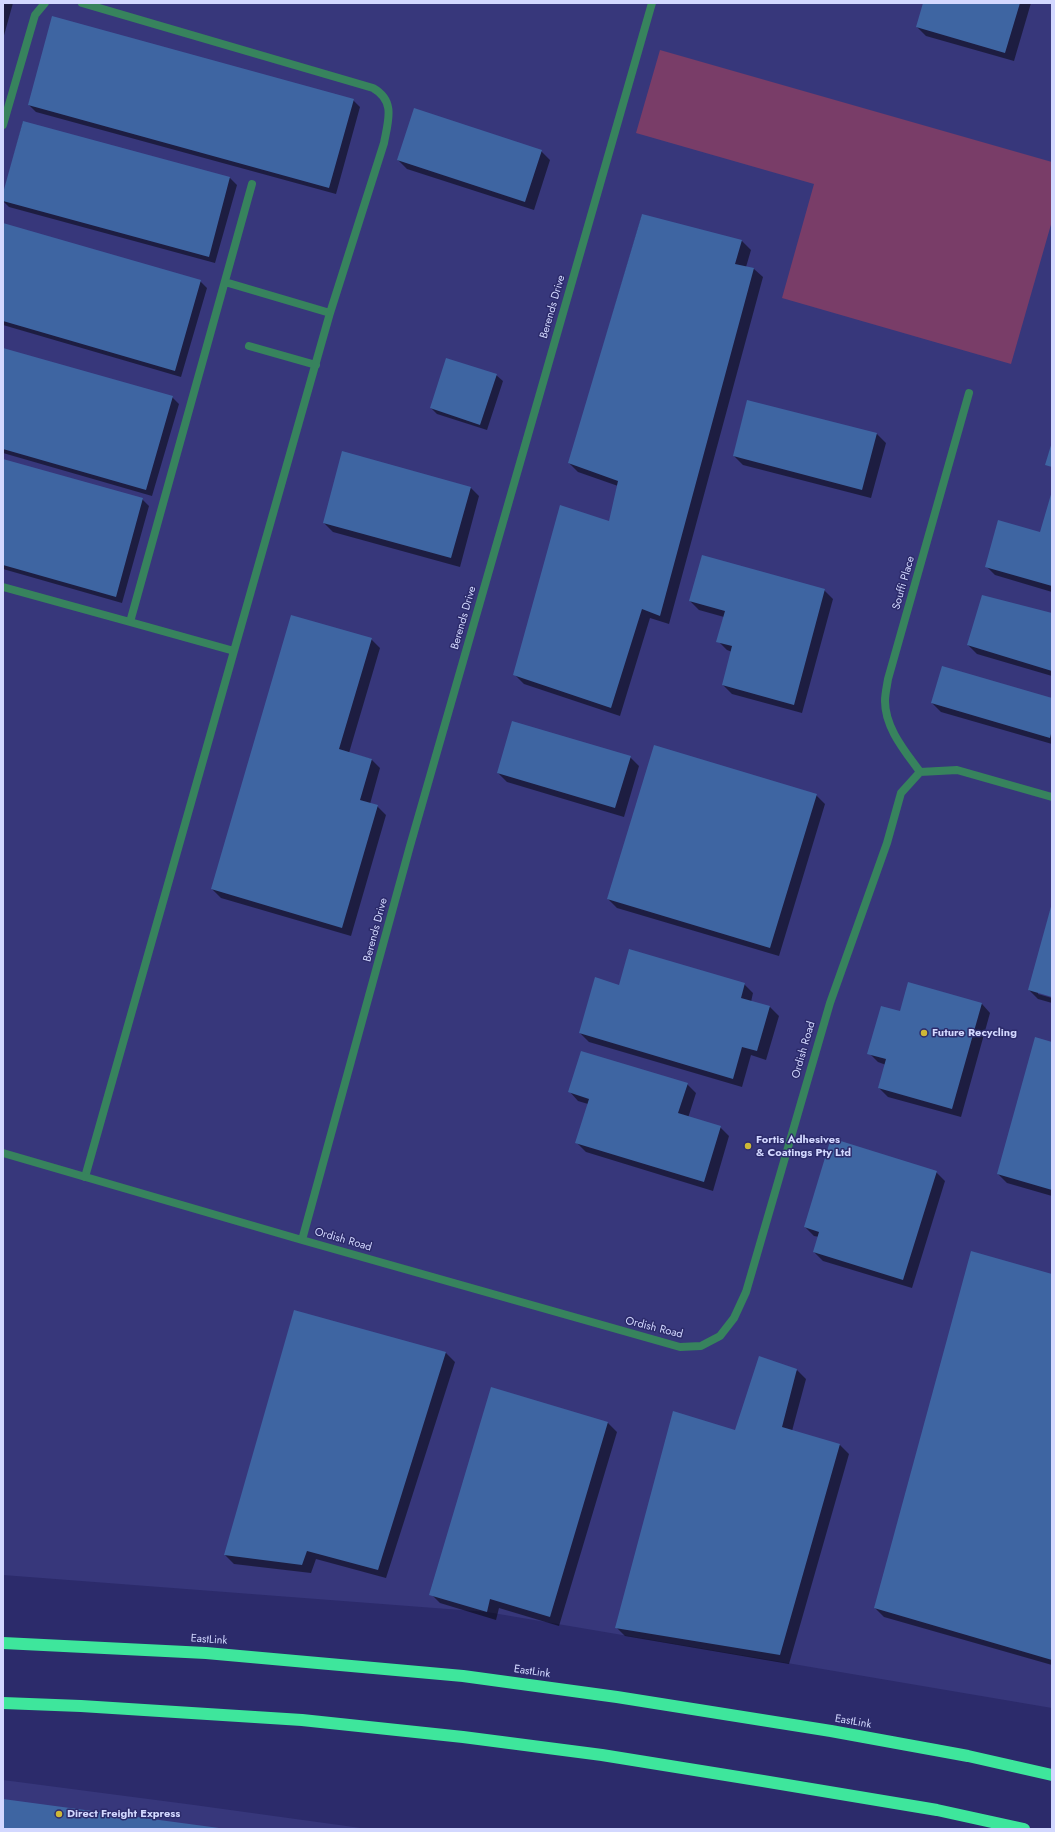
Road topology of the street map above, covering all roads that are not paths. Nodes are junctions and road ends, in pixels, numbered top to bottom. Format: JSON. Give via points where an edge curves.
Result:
{"nodes":[{"id":1,"x":45,"y":3,"type":"edge"},
{"id":2,"x":82,"y":3,"type":"edge"},
{"id":3,"x":652,"y":3,"type":"edge"},
{"id":4,"x":3,"y":125,"type":"edge"},
{"id":5,"x":252,"y":184,"type":"dead end"},
{"id":6,"x":225,"y":282,"type":"junction"},
{"id":7,"x":330,"y":313,"type":"junction"},
{"id":8,"x":249,"y":346,"type":"dead end"},
{"id":9,"x":316,"y":365,"type":"junction"},
{"id":10,"x":969,"y":393,"type":"dead end"},
{"id":11,"x":3,"y":587,"type":"edge"},
{"id":12,"x":130,"y":622,"type":"junction"},
{"id":13,"x":234,"y":651,"type":"junction"},
{"id":14,"x":920,"y":772,"type":"junction"},
{"id":15,"x":1052,"y":797,"type":"edge"},
{"id":16,"x":3,"y":1153,"type":"edge"},
{"id":17,"x":85,"y":1177,"type":"junction"},
{"id":18,"x":302,"y":1240,"type":"junction"},
{"id":19,"x":3,"y":1643,"type":"edge"},
{"id":20,"x":3,"y":1703,"type":"edge"},
{"id":21,"x":1052,"y":1775,"type":"edge"},
{"id":22,"x":1024,"y":1829,"type":"edge"}],
"edges":[{"from":1,"to":4,"type":"street","via":[[35,15]]},
{"from":2,"to":7,"type":"street","via":[[373,88],[382,93],[389,109],[384,143]]},
{"from":3,"to":18,"type":"street","name":"Berends Drive","via":[[410,846]]},
{"from":5,"to":6,"type":"street"},
{"from":6,"to":7,"type":"street"},
{"from":6,"to":12,"type":"street"},
{"from":7,"to":9,"type":"street"},
{"from":8,"to":9,"type":"street"},
{"from":9,"to":13,"type":"street"},
{"from":10,"to":14,"type":"street","name":"Souffi Place","via":[[884,700],[886,716],[892,730]]},
{"from":11,"to":12,"type":"street"},
{"from":12,"to":13,"type":"street"},
{"from":13,"to":17,"type":"street"},
{"from":14,"to":15,"type":"street","via":[[957,770]]},
{"from":14,"to":18,"type":"street","name":"Ordish Road","via":[[901,793],[887,843],[830,1003],[746,1292],[734,1318],[720,1336],[701,1346],[680,1347]]},
{"from":16,"to":17,"type":"street","name":"Ordish Road"},
{"from":17,"to":18,"type":"street","name":"Ordish Road"},
{"from":19,"to":21,"type":"highway","name":"EastLink","via":[[206,1653],[463,1676],[831,1731],[968,1756]]},
{"from":20,"to":22,"type":"highway","via":[[302,1720],[463,1737],[602,1755],[763,1781],[937,1810]]}]}
